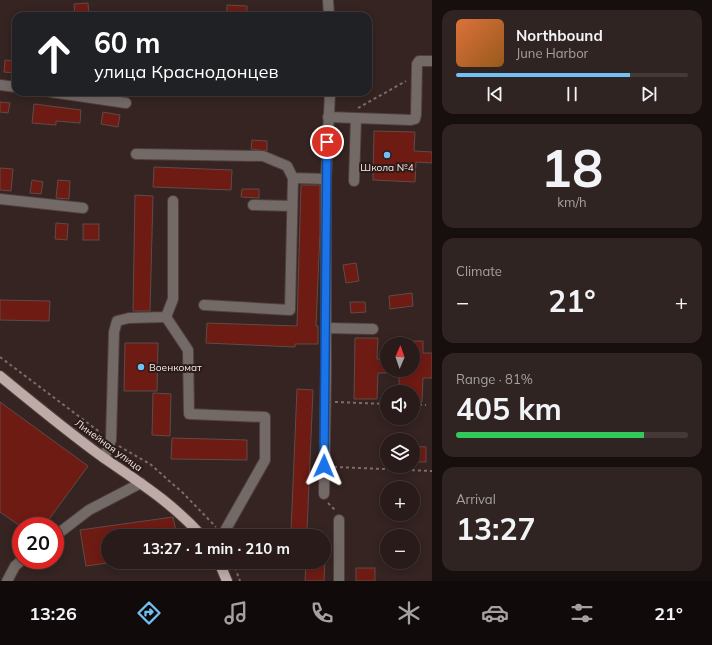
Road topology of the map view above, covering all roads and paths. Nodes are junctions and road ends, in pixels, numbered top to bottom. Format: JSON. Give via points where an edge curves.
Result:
{"nodes":[{"id":1,"x":328,"y":0,"type":"edge"},
{"id":2,"x":329,"y":12,"type":"edge"},
{"id":3,"x":432,"y":61,"type":"edge"},
{"id":4,"x":417,"y":74,"type":"junction"},
{"id":5,"x":0,"y":84,"type":"edge"},
{"id":6,"x":12,"y":86,"type":"edge"},
{"id":7,"x":78,"y":96,"type":"edge"},
{"id":8,"x":330,"y":96,"type":"edge"},
{"id":9,"x":126,"y":103,"type":"dead end"},
{"id":10,"x":328,"y":117,"type":"junction"},
{"id":11,"x":341,"y":118,"type":"junction"},
{"id":12,"x":356,"y":118,"type":"junction"},
{"id":13,"x":136,"y":154,"type":"dead end"},
{"id":14,"x":293,"y":178,"type":"junction"},
{"id":15,"x":326,"y":179,"type":"junction"},
{"id":16,"x":354,"y":181,"type":"dead end"},
{"id":17,"x":0,"y":199,"type":"edge"},
{"id":18,"x":173,"y":201,"type":"dead end"},
{"id":19,"x":253,"y":205,"type":"dead end"},
{"id":20,"x":292,"y":206,"type":"junction"},
{"id":21,"x":83,"y":208,"type":"dead end"},
{"id":22,"x":204,"y":305,"type":"dead end"},
{"id":23,"x":166,"y":317,"type":"junction"},
{"id":24,"x":326,"y":328,"type":"junction"},
{"id":25,"x":373,"y":329,"type":"dead end"},
{"id":26,"x":0,"y":357,"type":"edge"},
{"id":27,"x":0,"y":376,"type":"edge"},
{"id":28,"x":326,"y":402,"type":"junction"},
{"id":29,"x":380,"y":404,"type":"edge"},
{"id":30,"x":420,"y":405,"type":"edge"},
{"id":31,"x":426,"y":405,"type":"dead end"},
{"id":32,"x":111,"y":440,"type":"junction"},
{"id":33,"x":104,"y":458,"type":"junction"},
{"id":34,"x":324,"y":466,"type":"junction"},
{"id":35,"x":432,"y":472,"type":"edge"},
{"id":36,"x":141,"y":483,"type":"junction"},
{"id":37,"x":324,"y":494,"type":"joint"},
{"id":38,"x":339,"y":520,"type":"joint"},
{"id":39,"x":64,"y":529,"type":"edge"},
{"id":40,"x":195,"y":529,"type":"edge"},
{"id":41,"x":216,"y":529,"type":"edge"},
{"id":42,"x":225,"y":529,"type":"edge"},
{"id":43,"x":13,"y":569,"type":"edge"},
{"id":44,"x":222,"y":569,"type":"edge"},
{"id":45,"x":236,"y":569,"type":"edge"},
{"id":46,"x":7,"y":581,"type":"edge"},
{"id":47,"x":227,"y":581,"type":"edge"},
{"id":48,"x":240,"y":581,"type":"edge"},
{"id":49,"x":339,"y":581,"type":"edge"}],
"edges":[{"from":1,"to":2,"type":"street"},
{"from":3,"to":4,"type":"street","via":[[419,61]]},
{"from":4,"to":11,"type":"path"},
{"from":4,"to":12,"type":"street","via":[[415,118]]},
{"from":5,"to":6,"type":"street"},
{"from":7,"to":9,"type":"street"},
{"from":8,"to":10,"type":"street"},
{"from":10,"to":11,"type":"street"},
{"from":10,"to":15,"type":"street"},
{"from":11,"to":12,"type":"street"},
{"from":12,"to":16,"type":"street"},
{"from":13,"to":14,"type":"street","via":[[263,156],[287,166]]},
{"from":14,"to":15,"type":"street"},
{"from":14,"to":20,"type":"street"},
{"from":15,"to":24,"type":"street"},
{"from":17,"to":21,"type":"street"},
{"from":18,"to":23,"type":"street","via":[[173,299]]},
{"from":19,"to":20,"type":"street"},
{"from":20,"to":22,"type":"street","via":[[290,310]]},
{"from":23,"to":32,"type":"street","via":[[129,318],[118,321],[114,332]]},
{"from":23,"to":42,"type":"street","via":[[188,350],[189,414],[265,417],[264,460]]},
{"from":24,"to":25,"type":"street"},
{"from":24,"to":28,"type":"street"},
{"from":26,"to":32,"type":"path"},
{"from":27,"to":33,"type":"main road","name":"Линейная улица"},
{"from":28,"to":29,"type":"path"},
{"from":28,"to":34,"type":"street"},
{"from":30,"to":31,"type":"path"},
{"from":32,"to":33,"type":"street"},
{"from":32,"to":41,"type":"path","via":[[150,464],[183,493]]},
{"from":33,"to":36,"type":"main road","name":"Линейная улица"},
{"from":34,"to":35,"type":"path"},
{"from":34,"to":37,"type":"street"},
{"from":36,"to":39,"type":"street","via":[[89,510]]},
{"from":36,"to":40,"type":"main road","name":"Линейная улица","via":[[180,513]]},
{"from":37,"to":38,"type":"path"},
{"from":38,"to":49,"type":"street"},
{"from":43,"to":46,"type":"street"},
{"from":44,"to":47,"type":"main road"},
{"from":45,"to":48,"type":"path"}]}
